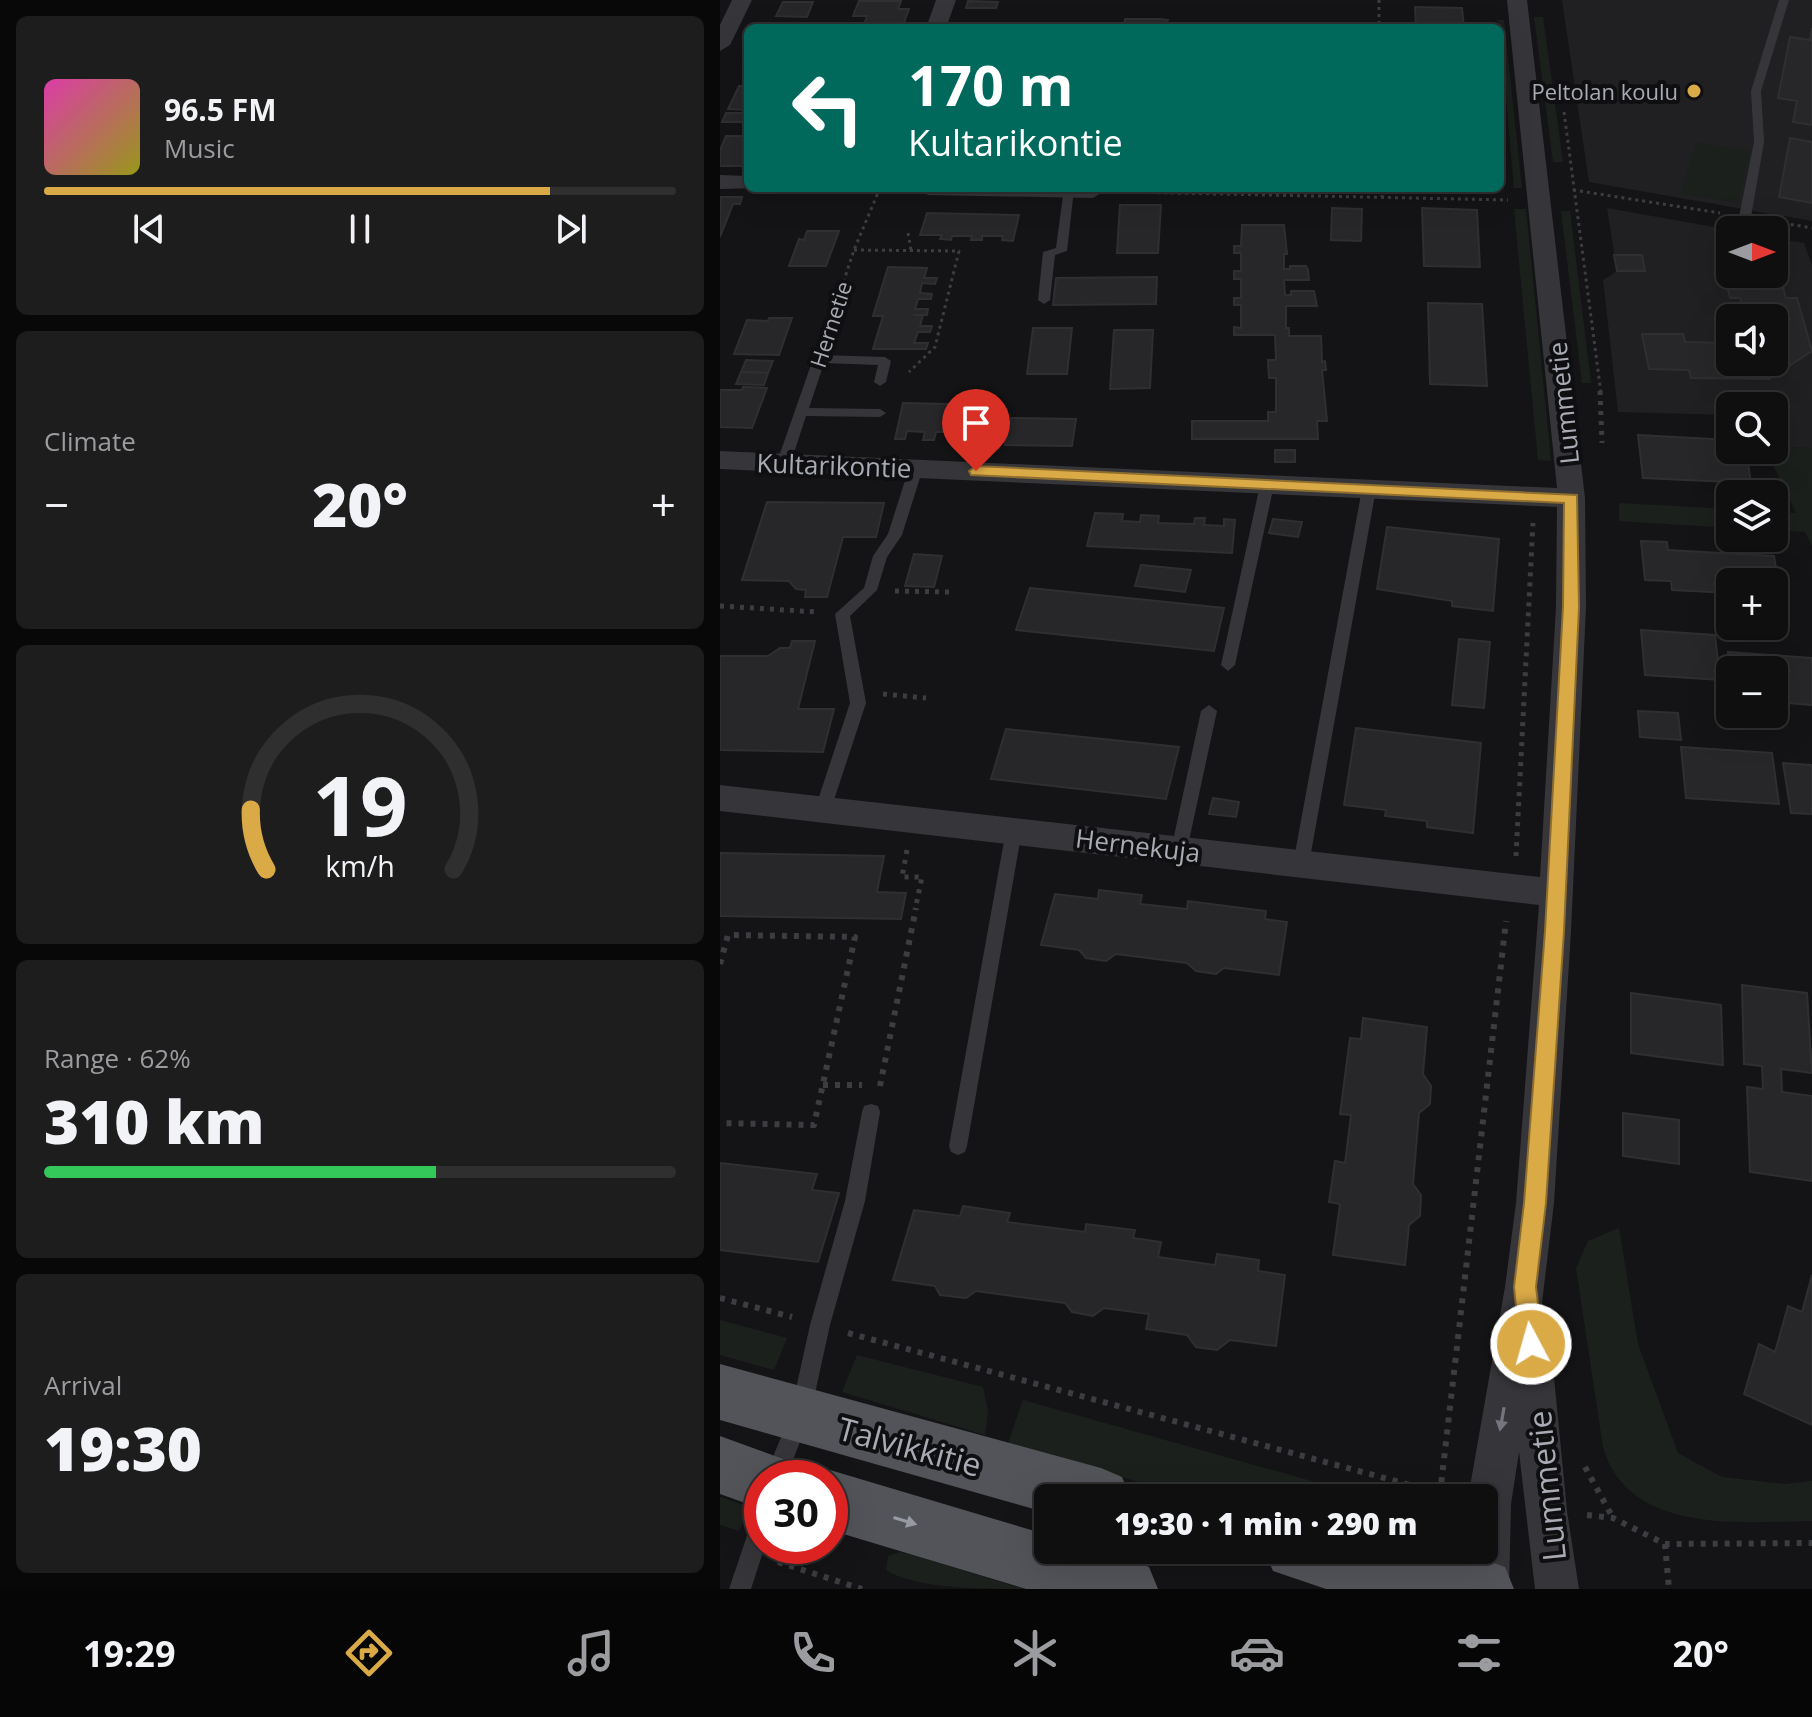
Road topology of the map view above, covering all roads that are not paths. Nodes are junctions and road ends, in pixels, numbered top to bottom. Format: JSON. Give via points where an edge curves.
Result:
{"nodes":[{"id":1,"x":742,"y":0,"type":"edge"},
{"id":2,"x":946,"y":0,"type":"edge"},
{"id":3,"x":1517,"y":0,"type":"edge"},
{"id":4,"x":1784,"y":0,"type":"edge"},
{"id":5,"x":937,"y":24,"type":"edge"},
{"id":6,"x":720,"y":45,"type":"edge"},
{"id":7,"x":720,"y":182,"type":"edge"},
{"id":8,"x":744,"y":183,"type":"edge"},
{"id":9,"x":1068,"y":192,"type":"edge"},
{"id":10,"x":1745,"y":216,"type":"edge"},
{"id":11,"x":1044,"y":300,"type":"dead end"},
{"id":12,"x":880,"y":382,"type":"dead end"},
{"id":13,"x":800,"y":412,"type":"junction"},
{"id":14,"x":880,"y":413,"type":"dead end"},
{"id":15,"x":726,"y":460,"type":"edge"},
{"id":16,"x":784,"y":462,"type":"junction"},
{"id":17,"x":916,"y":468,"type":"junction"},
{"id":18,"x":1267,"y":485,"type":"junction"},
{"id":19,"x":1369,"y":489,"type":"junction"},
{"id":20,"x":720,"y":490,"type":"edge"},
{"id":21,"x":1571,"y":498,"type":"junction"},
{"id":22,"x":1228,"y":665,"type":"dead end"},
{"id":23,"x":1209,"y":711,"type":"dead end"},
{"id":24,"x":720,"y":798,"type":"edge"},
{"id":25,"x":823,"y":809,"type":"junction"},
{"id":26,"x":1014,"y":830,"type":"junction"},
{"id":27,"x":1179,"y":850,"type":"junction"},
{"id":28,"x":1301,"y":864,"type":"junction"},
{"id":29,"x":1556,"y":893,"type":"junction"},
{"id":30,"x":871,"y":1112,"type":"dead end"},
{"id":31,"x":958,"y":1146,"type":"dead end"},
{"id":32,"x":1525,"y":1287,"type":"junction"},
{"id":33,"x":720,"y":1392,"type":"edge"},
{"id":34,"x":800,"y":1416,"type":"junction"},
{"id":35,"x":782,"y":1460,"type":"edge"},
{"id":36,"x":720,"y":1465,"type":"edge"},
{"id":37,"x":744,"y":1474,"type":"edge"},
{"id":38,"x":1050,"y":1484,"type":"edge"},
{"id":39,"x":848,"y":1505,"type":"edge"},
{"id":40,"x":749,"y":1564,"type":"edge"},
{"id":41,"x":1346,"y":1564,"type":"edge"},
{"id":42,"x":740,"y":1589,"type":"edge"},
{"id":43,"x":1127,"y":1589,"type":"edge"},
{"id":44,"x":1485,"y":1589,"type":"edge"},
{"id":45,"x":1557,"y":1589,"type":"edge"}],
"edges":[{"from":1,"to":6,"type":"street"},
{"from":2,"to":5,"type":"street"},
{"from":3,"to":21,"type":"street","name":"Lummetie"},
{"from":4,"to":10,"type":"lane","via":[[1756,91],[1759,142]]},
{"from":7,"to":8,"type":"street"},
{"from":9,"to":11,"type":"lane","via":[[1061,251],[1049,252]]},
{"from":12,"to":13,"type":"lane","name":"Hernetie","via":[[885,361],[819,359]]},
{"from":13,"to":14,"type":"lane"},
{"from":13,"to":16,"type":"lane","name":"Hernetie"},
{"from":15,"to":16,"type":"street","name":"Kultarikontie"},
{"from":15,"to":20,"type":"street"},
{"from":16,"to":17,"type":"street","name":"Kultarikontie"},
{"from":17,"to":18,"type":"street","name":"Kultarikontie"},
{"from":17,"to":25,"type":"lane","via":[[870,590],[842,614],[858,703]]},
{"from":18,"to":19,"type":"street","name":"Kultarikontie"},
{"from":18,"to":22,"type":"lane"},
{"from":19,"to":21,"type":"street","name":"Kultarikontie"},
{"from":19,"to":28,"type":"lane"},
{"from":21,"to":29,"type":"street","name":"Lummetie","via":[[1571,607]]},
{"from":23,"to":27,"type":"lane"},
{"from":24,"to":25,"type":"street","name":"Hernekuja"},
{"from":25,"to":26,"type":"street","name":"Hernekuja"},
{"from":26,"to":27,"type":"street","name":"Hernekuja"},
{"from":26,"to":31,"type":"lane"},
{"from":27,"to":28,"type":"street","name":"Hernekuja"},
{"from":28,"to":29,"type":"street","name":"Hernekuja"},
{"from":29,"to":32,"type":"street","name":"Lummetie"},
{"from":30,"to":34,"type":"lane","via":[[855,1201]]},
{"from":32,"to":44,"type":"street","name":"Lummetie","one_way":true,"via":[[1489,1504]]},
{"from":32,"to":45,"type":"street","name":"Lummetie"},
{"from":33,"to":34,"type":"main road","name":"Talvikkitie"},
{"from":34,"to":35,"type":"lane"},
{"from":34,"to":38,"type":"main road","name":"Talvikkitie"},
{"from":36,"to":37,"type":"main road"},
{"from":39,"to":43,"type":"main road","one_way":true},
{"from":40,"to":42,"type":"lane"},
{"from":41,"to":44,"type":"main road"}]}
